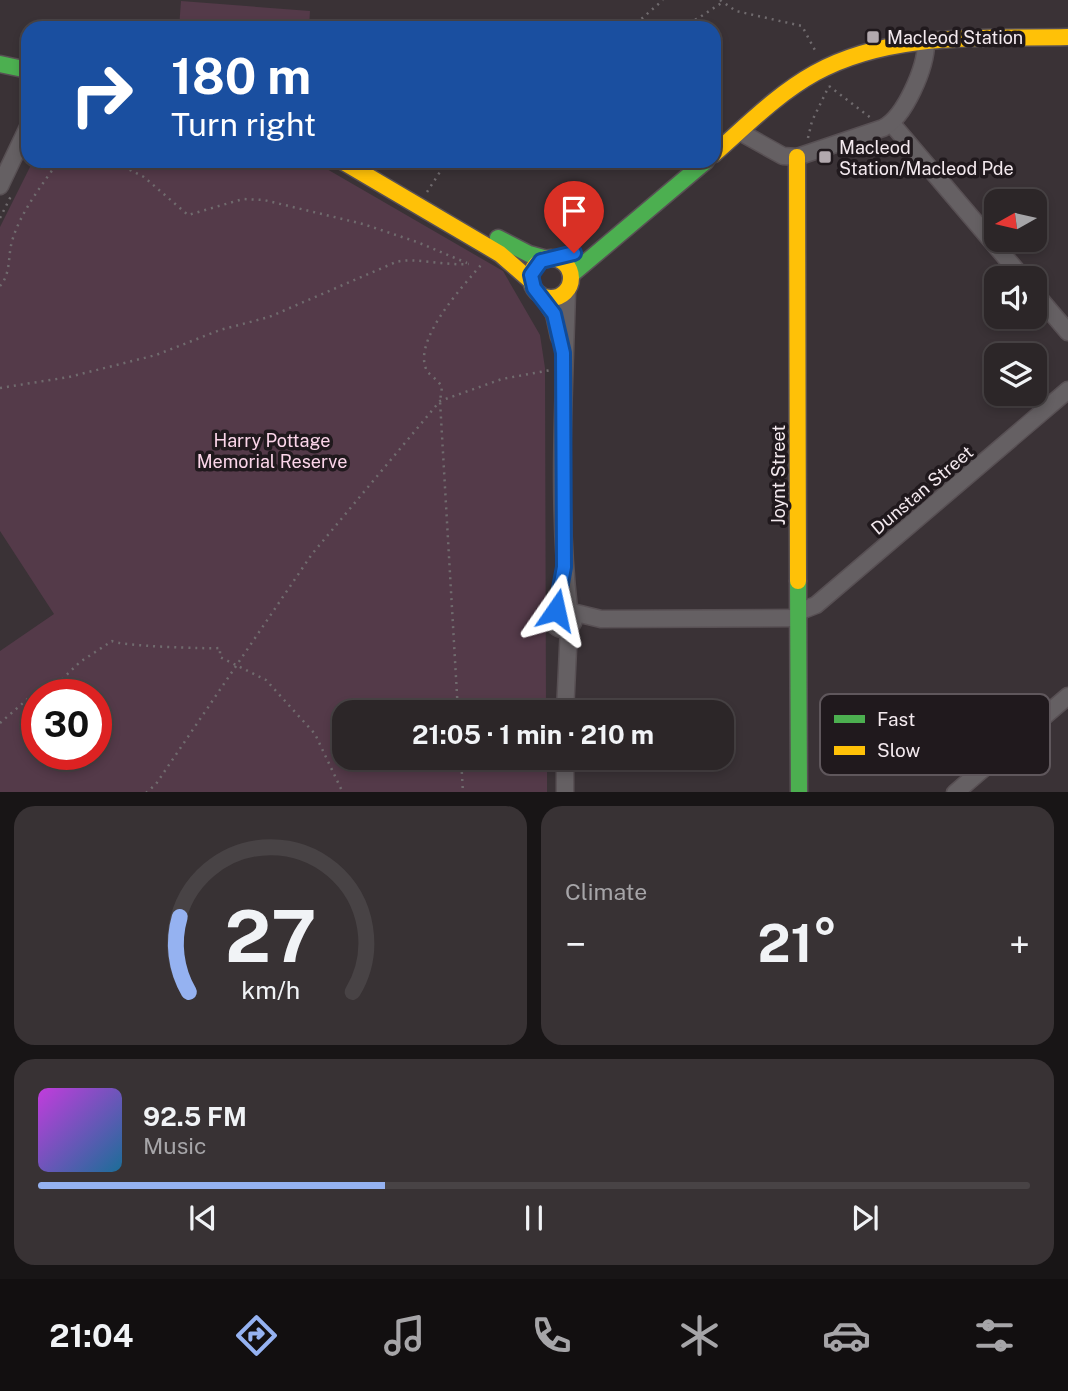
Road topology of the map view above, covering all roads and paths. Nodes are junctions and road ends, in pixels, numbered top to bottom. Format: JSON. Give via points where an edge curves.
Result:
{"nodes":[{"id":1,"x":663,"y":0,"type":"edge"},
{"id":2,"x":722,"y":1,"type":"edge"},
{"id":3,"x":639,"y":21,"type":"edge"},
{"id":4,"x":689,"y":21,"type":"edge"},
{"id":5,"x":1068,"y":37,"type":"edge"},
{"id":6,"x":926,"y":43,"type":"junction"},
{"id":7,"x":816,"y":53,"type":"dead end"},
{"id":8,"x":0,"y":64,"type":"edge"},
{"id":9,"x":21,"y":68,"type":"edge"},
{"id":10,"x":828,"y":81,"type":"dead end"},
{"id":11,"x":830,"y":86,"type":"junction"},
{"id":12,"x":875,"y":122,"type":"dead end"},
{"id":13,"x":892,"y":124,"type":"junction"},
{"id":14,"x":740,"y":132,"type":"junction"},
{"id":15,"x":21,"y":142,"type":"edge"},
{"id":16,"x":721,"y":148,"type":"edge"},
{"id":17,"x":802,"y":156,"type":"junction"},
{"id":18,"x":55,"y":168,"type":"edge"},
{"id":19,"x":118,"y":168,"type":"edge"},
{"id":20,"x":354,"y":168,"type":"edge"},
{"id":21,"x":377,"y":168,"type":"edge"},
{"id":22,"x":442,"y":168,"type":"edge"},
{"id":23,"x":698,"y":168,"type":"edge"},
{"id":24,"x":0,"y":186,"type":"edge"},
{"id":25,"x":425,"y":195,"type":"junction"},
{"id":26,"x":631,"y":224,"type":"junction"},
{"id":27,"x":493,"y":250,"type":"junction"},
{"id":28,"x":552,"y":259,"type":"junction"},
{"id":29,"x":1013,"y":266,"type":"edge"},
{"id":30,"x":531,"y":281,"type":"junction"},
{"id":31,"x":569,"y":283,"type":"junction"},
{"id":32,"x":0,"y":286,"type":"edge"},
{"id":33,"x":543,"y":297,"type":"junction"},
{"id":34,"x":1047,"y":307,"type":"edge"},
{"id":35,"x":1068,"y":331,"type":"edge"},
{"id":36,"x":563,"y":360,"type":"junction"},
{"id":37,"x":0,"y":388,"type":"edge"},
{"id":38,"x":1068,"y":390,"type":"edge"},
{"id":39,"x":440,"y":401,"type":"junction"},
{"id":40,"x":798,"y":615,"type":"junction"},
{"id":41,"x":566,"y":618,"type":"junction"},
{"id":42,"x":237,"y":665,"type":"junction"},
{"id":43,"x":1068,"y":696,"type":"edge"},
{"id":44,"x":457,"y":700,"type":"edge"},
{"id":45,"x":565,"y":700,"type":"edge"},
{"id":46,"x":1050,"y":711,"type":"edge"},
{"id":47,"x":0,"y":723,"type":"edge"},
{"id":48,"x":462,"y":770,"type":"edge"},
{"id":49,"x":565,"y":770,"type":"edge"},
{"id":50,"x":976,"y":775,"type":"edge"},
{"id":51,"x":147,"y":792,"type":"edge"},
{"id":52,"x":343,"y":792,"type":"edge"},
{"id":53,"x":463,"y":792,"type":"edge"},
{"id":54,"x":565,"y":792,"type":"edge"},
{"id":55,"x":799,"y":792,"type":"edge"},
{"id":56,"x":956,"y":792,"type":"edge"}],
"edges":[{"from":1,"to":3,"type":"path"},
{"from":2,"to":4,"type":"path"},
{"from":2,"to":7,"type":"path","via":[[736,11],[802,26]]},
{"from":5,"to":6,"type":"street"},
{"from":6,"to":13,"type":"street","via":[[925,57]]},
{"from":6,"to":14,"type":"street","via":[[889,46],[843,58],[804,80]]},
{"from":8,"to":9,"type":"street"},
{"from":10,"to":11,"type":"path"},
{"from":11,"to":12,"type":"path"},
{"from":11,"to":17,"type":"path","via":[[812,121]]},
{"from":13,"to":17,"type":"street"},
{"from":13,"to":29,"type":"street"},
{"from":14,"to":16,"type":"street"},
{"from":14,"to":17,"type":"street","via":[[783,156]]},
{"from":15,"to":24,"type":"street"},
{"from":17,"to":40,"type":"street","name":"Joynt Street"},
{"from":18,"to":32,"type":"path","via":[[18,226],[9,270]]},
{"from":19,"to":37,"type":"path","via":[[154,184],[188,215],[243,199],[264,200],[389,232],[469,264],[404,260],[269,317],[156,355]]},
{"from":20,"to":27,"type":"street"},
{"from":21,"to":25,"type":"street"},
{"from":22,"to":25,"type":"path"},
{"from":23,"to":26,"type":"street"},
{"from":25,"to":28,"type":"street","via":[[514,248]]},
{"from":26,"to":28,"type":"street","via":[[589,247]]},
{"from":26,"to":31,"type":"street"},
{"from":27,"to":30,"type":"street"},
{"from":27,"to":39,"type":"path","via":[[429,333],[427,370],[442,387]]},
{"from":28,"to":30,"type":"street","via":[[537,265]]},
{"from":28,"to":31,"type":"street","via":[[566,265]]},
{"from":30,"to":33,"type":"street"},
{"from":31,"to":33,"type":"street","via":[[556,298]]},
{"from":31,"to":36,"type":"street"},
{"from":33,"to":36,"type":"street","via":[[554,314]]},
{"from":34,"to":35,"type":"street"},
{"from":36,"to":39,"type":"path"},
{"from":36,"to":41,"type":"street"},
{"from":38,"to":40,"type":"street","name":"Dunstan Street","via":[[817,605]]},
{"from":39,"to":42,"type":"path","via":[[312,554]]},
{"from":39,"to":44,"type":"path"},
{"from":40,"to":41,"type":"street","name":"Dunstan Street"},
{"from":40,"to":55,"type":"street","name":"Joynt Street"},
{"from":41,"to":45,"type":"street"},
{"from":42,"to":47,"type":"path","via":[[220,657],[220,648],[118,645],[111,641],[57,684],[38,690]]},
{"from":42,"to":51,"type":"path"},
{"from":42,"to":52,"type":"path","via":[[266,680],[315,734]]},
{"from":43,"to":46,"type":"street"},
{"from":48,"to":53,"type":"path"},
{"from":49,"to":54,"type":"street"},
{"from":50,"to":56,"type":"street"}]}
